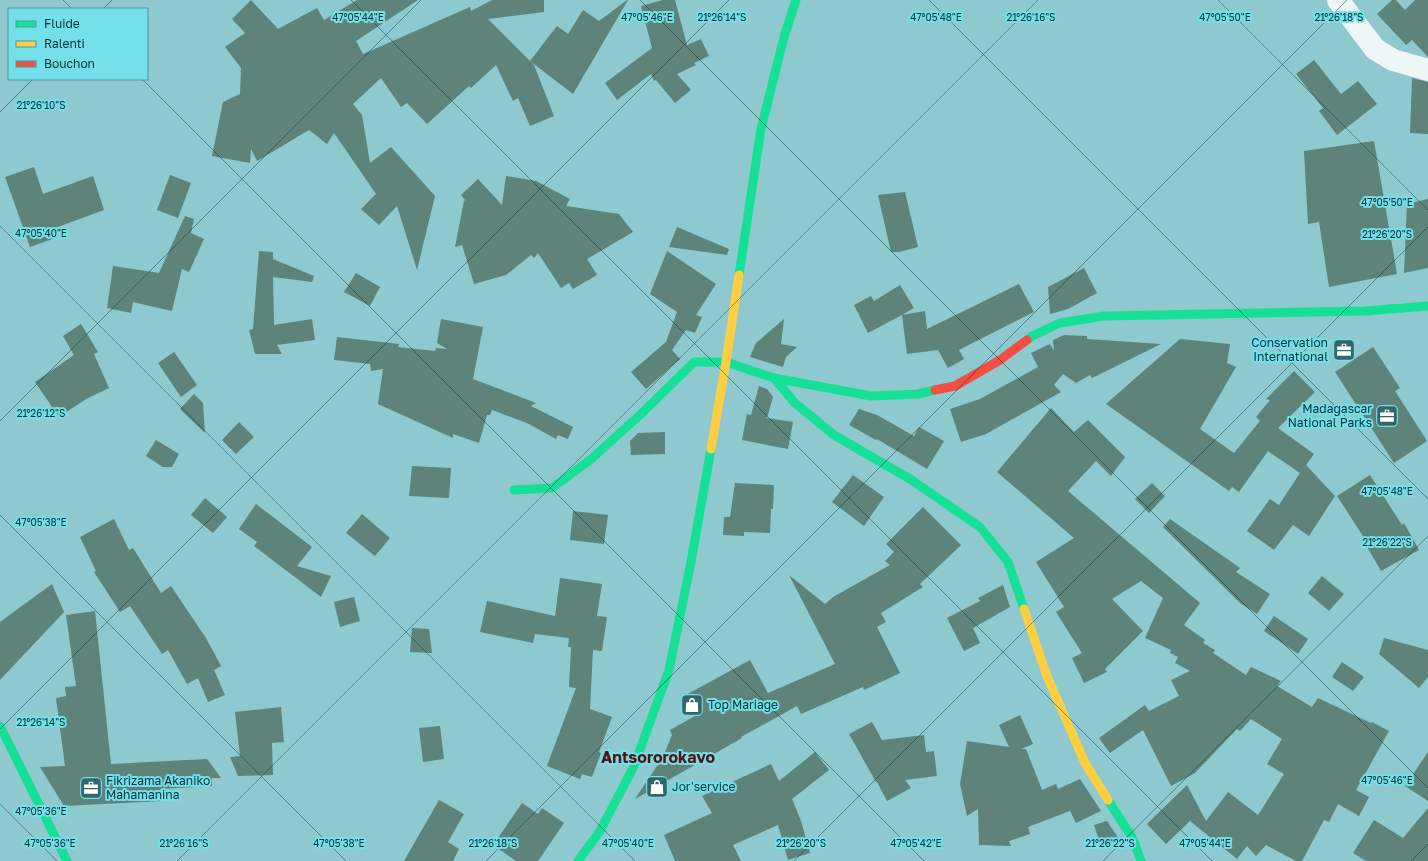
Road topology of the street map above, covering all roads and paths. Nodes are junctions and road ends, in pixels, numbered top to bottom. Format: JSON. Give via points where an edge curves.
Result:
{"nodes":[{"id":1,"x":796,"y":0,"type":"edge"},
{"id":2,"x":1338,"y":0,"type":"edge"},
{"id":3,"x":1428,"y":70,"type":"edge"},
{"id":4,"x":1428,"y":306,"type":"edge"},
{"id":5,"x":726,"y":362,"type":"junction"},
{"id":6,"x":774,"y":378,"type":"junction"},
{"id":7,"x":514,"y":490,"type":"dead end"},
{"id":8,"x":0,"y":726,"type":"edge"},
{"id":9,"x":67,"y":861,"type":"edge"},
{"id":10,"x":578,"y":861,"type":"edge"},
{"id":11,"x":1141,"y":861,"type":"edge"}],
"edges":[{"from":1,"to":5,"type":"street","via":[[770,88],[761,129]]},
{"from":2,"to":3,"type":"street","via":[[1375,49],[1393,60]]},
{"from":4,"to":6,"type":"street","via":[[1365,311],[1104,316],[1060,323],[1032,336],[1000,360],[955,386],[918,394],[871,396]]},
{"from":5,"to":6,"type":"street"},
{"from":5,"to":7,"type":"street","via":[[694,362],[590,460],[552,488]]},
{"from":5,"to":10,"type":"street","via":[[669,670],[634,766],[600,831]]},
{"from":6,"to":11,"type":"street","via":[[795,403],[834,435],[910,479],[980,527],[1008,562],[1050,683],[1085,763],[1133,839]]},
{"from":8,"to":9,"type":"street"}]}
